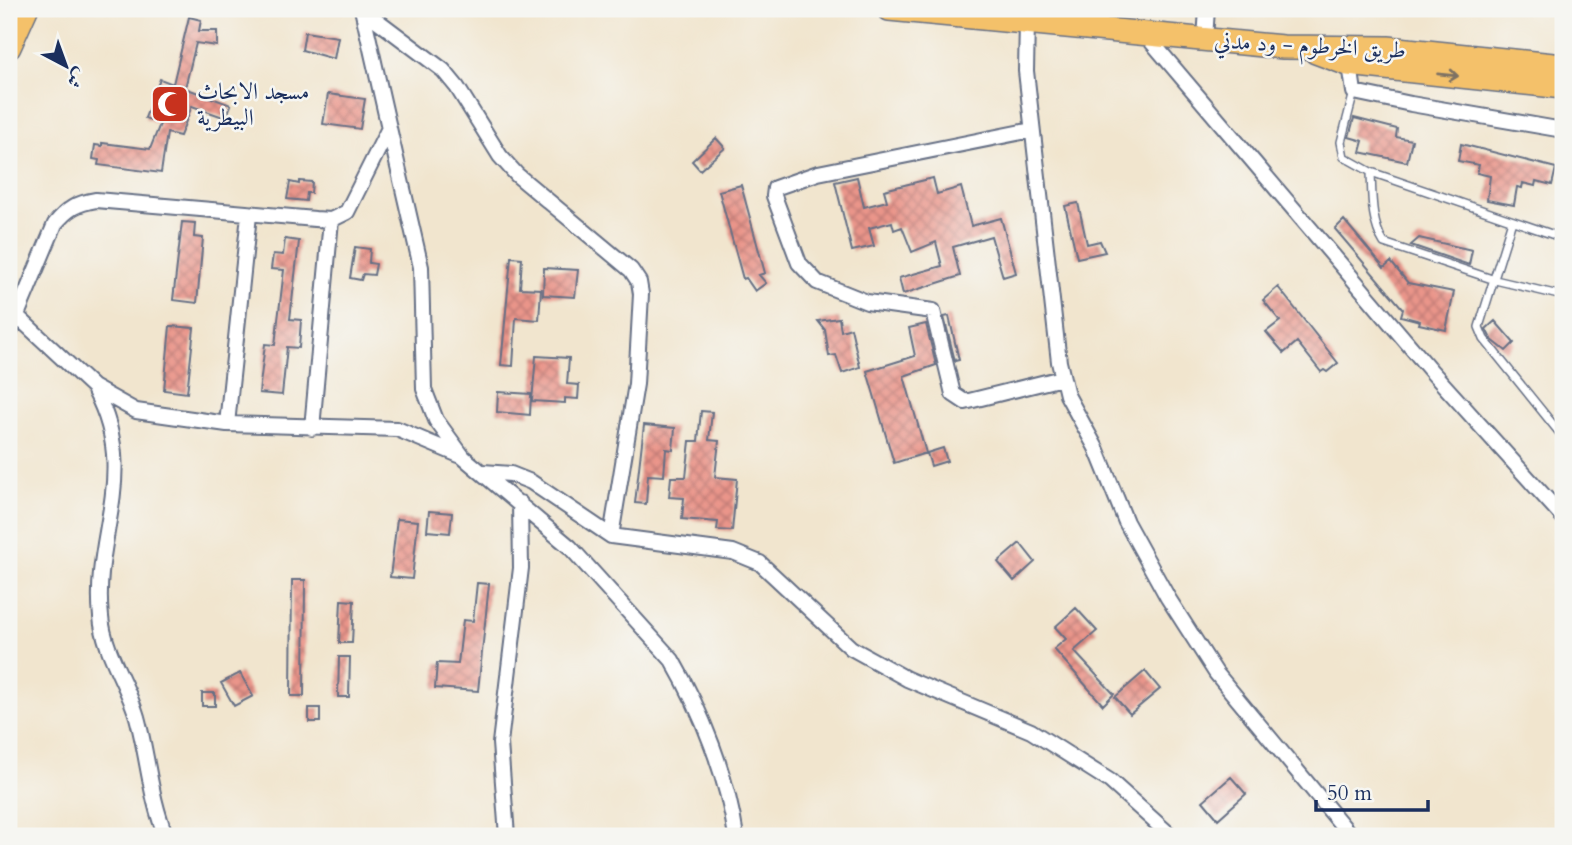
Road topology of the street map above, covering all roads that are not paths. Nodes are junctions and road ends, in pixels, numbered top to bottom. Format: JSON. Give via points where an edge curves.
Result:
{"nodes":[{"id":1,"x":11,"y":9,"type":"edge"},
{"id":2,"x":26,"y":9,"type":"edge"},
{"id":3,"x":889,"y":9,"type":"edge"},
{"id":4,"x":1207,"y":9,"type":"edge"},
{"id":5,"x":928,"y":11,"type":"edge"},
{"id":6,"x":9,"y":15,"type":"edge"},
{"id":7,"x":1081,"y":18,"type":"edge"},
{"id":8,"x":1027,"y":22,"type":"junction"},
{"id":9,"x":1145,"y":34,"type":"junction"},
{"id":10,"x":1205,"y":39,"type":"junction"},
{"id":11,"x":9,"y":47,"type":"edge"},
{"id":12,"x":1349,"y":55,"type":"junction"},
{"id":13,"x":1563,"y":66,"type":"edge"},
{"id":14,"x":1563,"y":87,"type":"edge"},
{"id":15,"x":1354,"y":92,"type":"junction"},
{"id":16,"x":389,"y":128,"type":"junction"},
{"id":17,"x":1032,"y":130,"type":"junction"},
{"id":18,"x":1563,"y":130,"type":"edge"},
{"id":19,"x":1371,"y":172,"type":"junction"},
{"id":20,"x":249,"y":215,"type":"junction"},
{"id":21,"x":331,"y":220,"type":"junction"},
{"id":22,"x":1512,"y":221,"type":"junction"},
{"id":23,"x":1563,"y":238,"type":"edge"},
{"id":24,"x":1495,"y":279,"type":"junction"},
{"id":25,"x":1563,"y":296,"type":"edge"},
{"id":26,"x":17,"y":316,"type":"junction"},
{"id":27,"x":9,"y":334,"type":"edge"},
{"id":28,"x":1062,"y":378,"type":"junction"},
{"id":29,"x":93,"y":387,"type":"junction"},
{"id":30,"x":227,"y":424,"type":"junction"},
{"id":31,"x":312,"y":428,"type":"junction"},
{"id":32,"x":1563,"y":437,"type":"edge"},
{"id":33,"x":463,"y":457,"type":"junction"},
{"id":34,"x":483,"y":472,"type":"junction"},
{"id":35,"x":520,"y":503,"type":"junction"},
{"id":36,"x":1563,"y":517,"type":"edge"},
{"id":37,"x":611,"y":537,"type":"junction"},
{"id":38,"x":166,"y":836,"type":"edge"},
{"id":39,"x":507,"y":836,"type":"edge"},
{"id":40,"x":736,"y":836,"type":"edge"},
{"id":41,"x":1171,"y":836,"type":"edge"},
{"id":42,"x":1351,"y":836,"type":"edge"}],
"edges":[{"from":1,"to":6,"type":"highway"},
{"from":2,"to":11,"type":"highway"},
{"from":3,"to":5,"type":"highway","name":"طريق الخرطوم - ود مدني"},
{"from":4,"to":10,"type":"street"},
{"from":5,"to":8,"type":"highway","name":"طريق الخرطوم - ود مدني"},
{"from":7,"to":8,"type":"highway","name":"طريق الخرطوم - ود مدني"},
{"from":7,"to":9,"type":"highway","name":"طريق الخرطوم - ود مدني"},
{"from":8,"to":17,"type":"street"},
{"from":9,"to":10,"type":"highway","name":"طريق الخرطوم - ود مدني"},
{"from":9,"to":36,"type":"street","via":[[1432,372]]},
{"from":10,"to":12,"type":"highway","name":"طريق الخرطوم - ود مدني"},
{"from":12,"to":13,"type":"highway","name":"طريق الخرطوم - ود مدني"},
{"from":12,"to":14,"type":"highway","one_way":true},
{"from":12,"to":15,"type":"street"},
{"from":15,"to":18,"type":"street"},
{"from":15,"to":19,"type":"lane","via":[[1340,150]]},
{"from":16,"to":21,"type":"street","via":[[353,205]]},
{"from":16,"to":33,"type":"street","via":[[421,267],[425,390],[436,420]]},
{"from":16,"to":37,"type":"street","via":[[362,9],[443,70],[517,175],[639,282],[636,384]]},
{"from":17,"to":28,"type":"street"},
{"from":17,"to":28,"type":"street","via":[[818,173],[782,183],[774,196],[799,263],[817,282],[867,302],[933,311],[958,400]]},
{"from":19,"to":22,"type":"lane"},
{"from":19,"to":24,"type":"lane","via":[[1374,215],[1384,243]]},
{"from":20,"to":21,"type":"street"},
{"from":20,"to":26,"type":"street","via":[[96,200],[80,203],[65,211],[55,224]]},
{"from":20,"to":30,"type":"street"},
{"from":21,"to":31,"type":"street"},
{"from":22,"to":23,"type":"lane"},
{"from":22,"to":24,"type":"lane"},
{"from":24,"to":25,"type":"lane"},
{"from":24,"to":32,"type":"lane","via":[[1479,327],[1484,339]]},
{"from":26,"to":27,"type":"street"},
{"from":26,"to":29,"type":"street"},
{"from":28,"to":42,"type":"street","via":[[1126,522],[1175,608],[1238,701]]},
{"from":29,"to":30,"type":"street","via":[[136,411]]},
{"from":29,"to":38,"type":"street","via":[[108,420],[115,460],[112,516],[100,587],[102,625],[137,717],[154,803]]},
{"from":30,"to":31,"type":"street"},
{"from":31,"to":33,"type":"street","via":[[397,429]]},
{"from":33,"to":34,"type":"street"},
{"from":34,"to":35,"type":"street"},
{"from":34,"to":37,"type":"street","via":[[511,474],[531,482]]},
{"from":35,"to":39,"type":"street","via":[[521,568],[499,743]]},
{"from":35,"to":40,"type":"street","via":[[570,547],[672,660],[718,765]]},
{"from":37,"to":41,"type":"street","via":[[733,552],[760,563],[852,648],[907,680],[1031,731],[1110,781]]}]}
